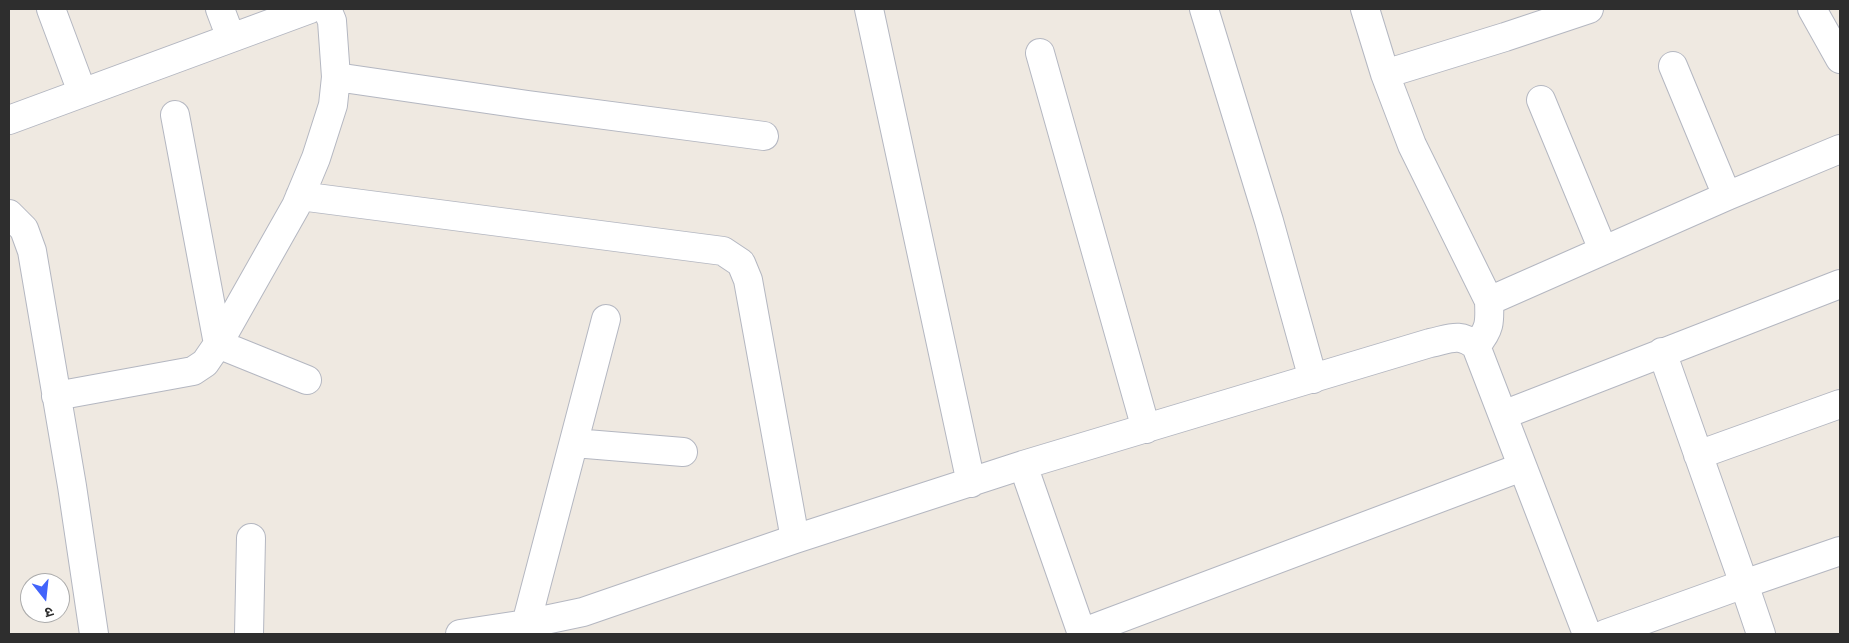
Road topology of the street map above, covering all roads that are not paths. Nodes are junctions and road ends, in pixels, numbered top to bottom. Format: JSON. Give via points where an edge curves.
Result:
{"nodes":[{"id":1,"x":51,"y":9,"type":"edge"},
{"id":2,"x":220,"y":9,"type":"edge"},
{"id":3,"x":310,"y":9,"type":"edge"},
{"id":4,"x":327,"y":9,"type":"edge"},
{"id":5,"x":870,"y":9,"type":"edge"},
{"id":6,"x":1204,"y":9,"type":"edge"},
{"id":7,"x":1365,"y":9,"type":"edge"},
{"id":8,"x":1589,"y":9,"type":"edge"},
{"id":9,"x":1812,"y":9,"type":"edge"},
{"id":10,"x":231,"y":38,"type":"junction"},
{"id":11,"x":1040,"y":53,"type":"dead end"},
{"id":12,"x":1840,"y":59,"type":"edge"},
{"id":13,"x":1672,"y":66,"type":"dead end"},
{"id":14,"x":1385,"y":74,"type":"junction"},
{"id":15,"x":336,"y":77,"type":"junction"},
{"id":16,"x":82,"y":92,"type":"junction"},
{"id":17,"x":1541,"y":100,"type":"dead end"},
{"id":18,"x":175,"y":115,"type":"dead end"},
{"id":19,"x":9,"y":120,"type":"edge"},
{"id":20,"x":764,"y":136,"type":"dead end"},
{"id":21,"x":1840,"y":149,"type":"edge"},
{"id":22,"x":300,"y":196,"type":"junction"},
{"id":23,"x":1727,"y":196,"type":"junction"},
{"id":24,"x":9,"y":214,"type":"edge"},
{"id":25,"x":1603,"y":250,"type":"junction"},
{"id":26,"x":1840,"y":284,"type":"edge"},
{"id":27,"x":1489,"y":301,"type":"junction"},
{"id":28,"x":606,"y":320,"type":"dead end"},
{"id":29,"x":218,"y":344,"type":"junction"},
{"id":30,"x":1476,"y":346,"type":"junction"},
{"id":31,"x":1662,"y":352,"type":"junction"},
{"id":32,"x":1312,"y":379,"type":"junction"},
{"id":33,"x":307,"y":380,"type":"dead end"},
{"id":34,"x":56,"y":396,"type":"junction"},
{"id":35,"x":1840,"y":404,"type":"edge"},
{"id":36,"x":1503,"y":415,"type":"junction"},
{"id":37,"x":1146,"y":429,"type":"junction"},
{"id":38,"x":574,"y":443,"type":"junction"},
{"id":39,"x":683,"y":452,"type":"dead end"},
{"id":40,"x":1698,"y":455,"type":"junction"},
{"id":41,"x":1024,"y":465,"type":"junction"},
{"id":42,"x":1522,"y":467,"type":"junction"},
{"id":43,"x":971,"y":483,"type":"junction"},
{"id":44,"x":251,"y":538,"type":"dead end"},
{"id":45,"x":796,"y":539,"type":"junction"},
{"id":46,"x":1840,"y":551,"type":"edge"},
{"id":47,"x":1744,"y":584,"type":"junction"},
{"id":48,"x":586,"y":623,"type":"edge"},
{"id":49,"x":526,"y":624,"type":"junction"},
{"id":50,"x":1081,"y":633,"type":"edge"},
{"id":51,"x":94,"y":634,"type":"edge"},
{"id":52,"x":250,"y":634,"type":"edge"},
{"id":53,"x":460,"y":634,"type":"edge"},
{"id":54,"x":1587,"y":634,"type":"edge"},
{"id":55,"x":1604,"y":634,"type":"edge"},
{"id":56,"x":1761,"y":634,"type":"edge"}],
"edges":[{"from":1,"to":16,"type":"street"},
{"from":2,"to":10,"type":"street"},
{"from":3,"to":10,"type":"street"},
{"from":4,"to":15,"type":"street","via":[[332,21]]},
{"from":5,"to":43,"type":"street"},
{"from":6,"to":32,"type":"street","via":[[1269,221]]},
{"from":7,"to":14,"type":"street"},
{"from":8,"to":14,"type":"street"},
{"from":9,"to":12,"type":"street"},
{"from":10,"to":16,"type":"street"},
{"from":11,"to":37,"type":"street"},
{"from":13,"to":23,"type":"street"},
{"from":14,"to":27,"type":"street","via":[[1424,173]]},
{"from":15,"to":20,"type":"street"},
{"from":15,"to":22,"type":"street","via":[[332,104],[316,158]]},
{"from":16,"to":19,"type":"street"},
{"from":17,"to":25,"type":"street"},
{"from":18,"to":29,"type":"street"},
{"from":21,"to":23,"type":"street"},
{"from":22,"to":29,"type":"street"},
{"from":22,"to":45,"type":"street","via":[[723,251],[740,263],[748,280]]},
{"from":23,"to":25,"type":"street"},
{"from":24,"to":34,"type":"street","via":[[24,229],[32,251]]},
{"from":25,"to":27,"type":"street"},
{"from":26,"to":31,"type":"street"},
{"from":27,"to":30,"type":"street","via":[[1490,322],[1486,334]]},
{"from":28,"to":38,"type":"street"},
{"from":29,"to":33,"type":"street"},
{"from":29,"to":34,"type":"street","via":[[205,363],[193,371]]},
{"from":30,"to":32,"type":"street","via":[[1467,339],[1456,337]]},
{"from":30,"to":36,"type":"street"},
{"from":31,"to":36,"type":"street"},
{"from":31,"to":40,"type":"street"},
{"from":32,"to":37,"type":"street"},
{"from":34,"to":51,"type":"street"},
{"from":35,"to":40,"type":"street"},
{"from":36,"to":42,"type":"street"},
{"from":37,"to":41,"type":"street"},
{"from":38,"to":39,"type":"street"},
{"from":38,"to":49,"type":"street"},
{"from":40,"to":47,"type":"street"},
{"from":41,"to":43,"type":"street"},
{"from":41,"to":50,"type":"street"},
{"from":42,"to":50,"type":"street"},
{"from":42,"to":54,"type":"street"},
{"from":43,"to":45,"type":"street"},
{"from":44,"to":52,"type":"street"},
{"from":45,"to":48,"type":"street"},
{"from":46,"to":47,"type":"street"},
{"from":47,"to":55,"type":"street"},
{"from":47,"to":56,"type":"street"},
{"from":48,"to":49,"type":"street"},
{"from":49,"to":53,"type":"street"}]}
